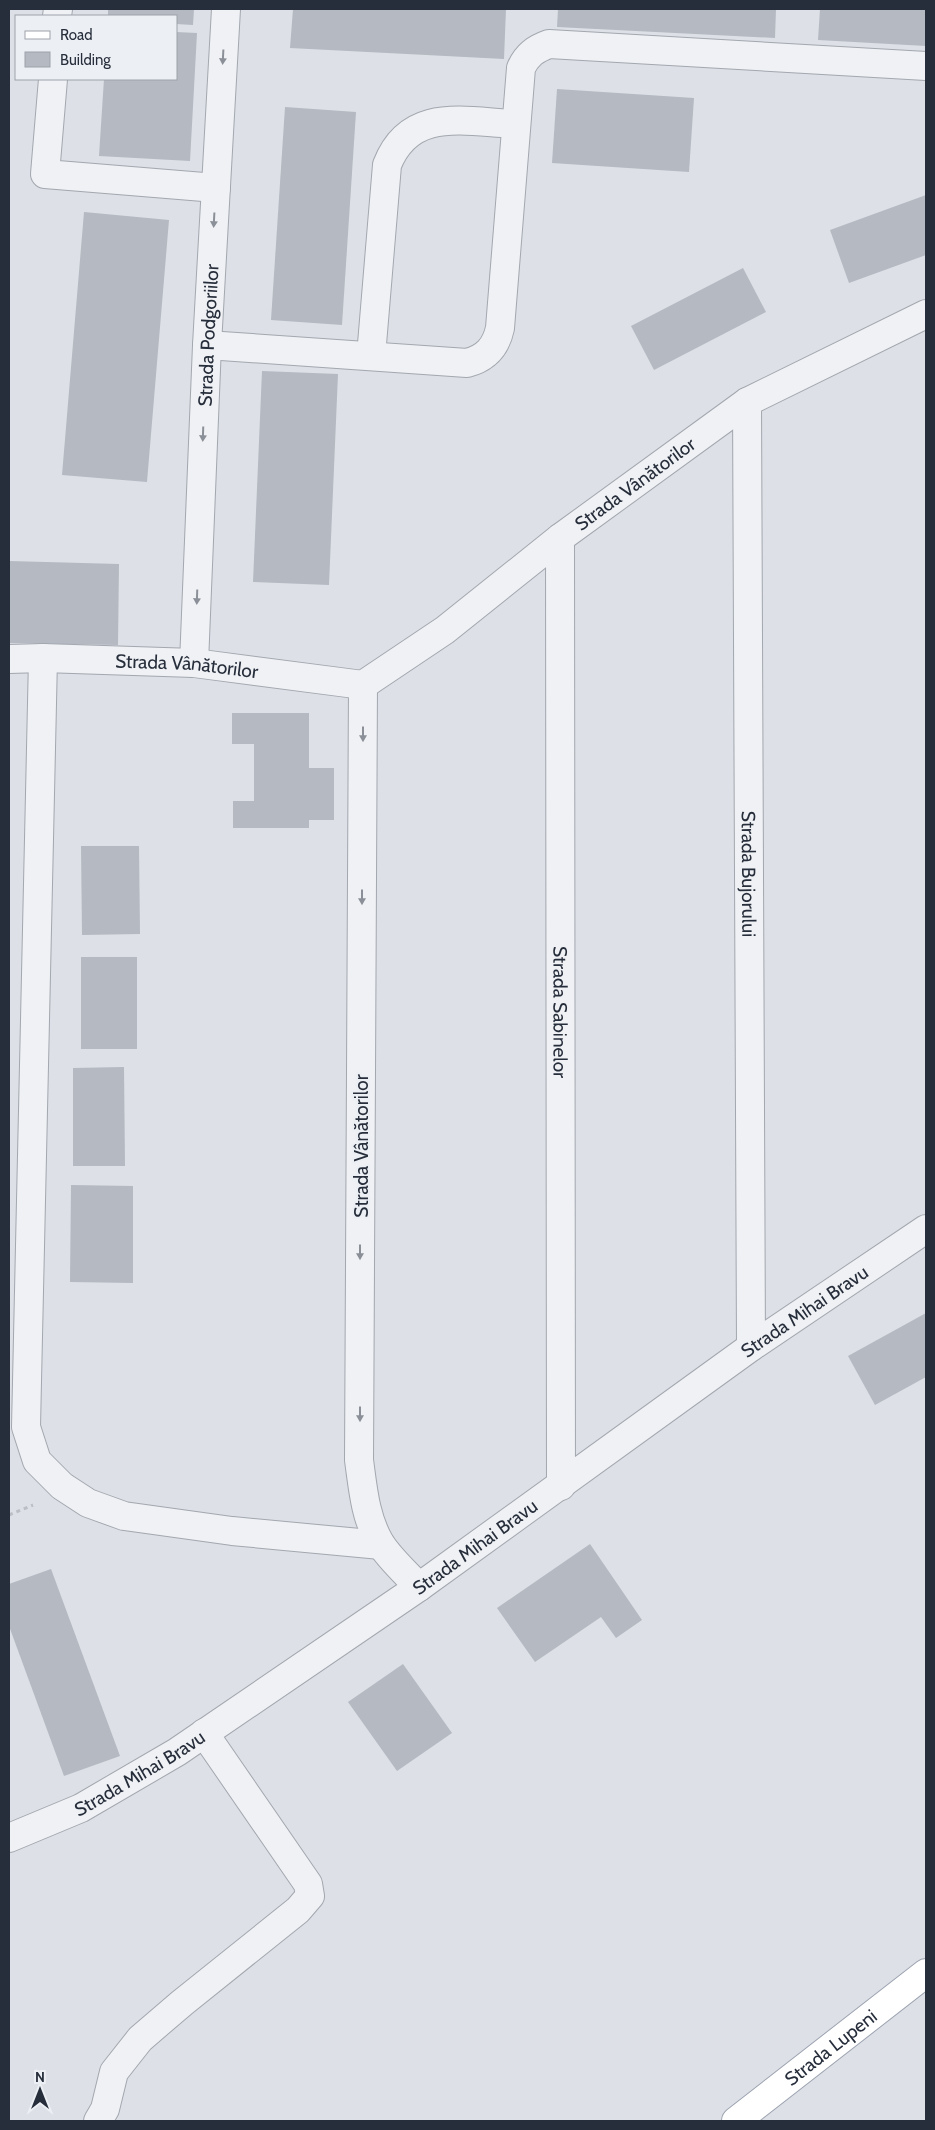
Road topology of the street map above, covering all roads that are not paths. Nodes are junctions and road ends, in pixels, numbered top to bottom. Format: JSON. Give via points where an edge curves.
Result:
{"nodes":[{"id":1,"x":226,"y":9,"type":"edge"},
{"id":2,"x":926,"y":66,"type":"edge"},
{"id":3,"x":53,"y":80,"type":"edge"},
{"id":4,"x":516,"y":124,"type":"junction"},
{"id":5,"x":216,"y":188,"type":"junction"},
{"id":6,"x":926,"y":314,"type":"edge"},
{"id":7,"x":207,"y":345,"type":"junction"},
{"id":8,"x":371,"y":356,"type":"junction"},
{"id":9,"x":747,"y":402,"type":"junction"},
{"id":10,"x":560,"y":538,"type":"junction"},
{"id":11,"x":43,"y":658,"type":"junction"},
{"id":12,"x":9,"y":659,"type":"edge"},
{"id":13,"x":194,"y":663,"type":"junction"},
{"id":14,"x":363,"y":686,"type":"junction"},
{"id":15,"x":926,"y":1229,"type":"edge"},
{"id":16,"x":751,"y":1347,"type":"junction"},
{"id":17,"x":561,"y":1486,"type":"junction"},
{"id":18,"x":381,"y":1545,"type":"junction"},
{"id":19,"x":420,"y":1588,"type":"junction"},
{"id":20,"x":204,"y":1734,"type":"junction"},
{"id":21,"x":9,"y":1838,"type":"edge"},
{"id":22,"x":926,"y":1973,"type":"edge"},
{"id":23,"x":98,"y":2121,"type":"edge"},
{"id":24,"x":736,"y":2121,"type":"edge"}],
"edges":[{"from":1,"to":5,"type":"street","name":"Strada Podgoriilor","one_way":true},
{"from":2,"to":4,"type":"street","via":[[549,44],[530,53],[521,68]]},
{"from":3,"to":5,"type":"street","via":[[46,174]]},
{"from":4,"to":8,"type":"street","via":[[437,121],[423,124],[400,140],[392,152],[387,164]]},
{"from":4,"to":8,"type":"street","via":[[500,328],[492,348],[484,356],[467,363]]},
{"from":5,"to":7,"type":"street","name":"Strada Podgoriilor","one_way":true},
{"from":6,"to":9,"type":"street","name":"Strada Vânătorilor"},
{"from":7,"to":8,"type":"street"},
{"from":7,"to":13,"type":"street","name":"Strada Podgoriilor","one_way":true},
{"from":9,"to":10,"type":"street","name":"Strada Vânătorilor"},
{"from":9,"to":16,"type":"street","name":"Strada Bujorului"},
{"from":10,"to":14,"type":"street","name":"Strada Vânătorilor","via":[[445,630]]},
{"from":10,"to":17,"type":"street","name":"Strada Sabinelor"},
{"from":11,"to":12,"type":"street","name":"Strada Vânătorilor"},
{"from":11,"to":13,"type":"street","name":"Strada Vânătorilor"},
{"from":11,"to":18,"type":"street","via":[[26,1427],[37,1461],[62,1486],[88,1503],[124,1516],[232,1531]]},
{"from":13,"to":14,"type":"street","name":"Strada Vânătorilor"},
{"from":14,"to":18,"type":"street","name":"Strada Vânătorilor","one_way":true,"via":[[359,1460],[364,1504]]},
{"from":15,"to":16,"type":"street","name":"Strada Mihai Bravu"},
{"from":16,"to":17,"type":"street","name":"Strada Mihai Bravu"},
{"from":17,"to":19,"type":"street","name":"Strada Mihai Bravu"},
{"from":18,"to":19,"type":"street","name":"Strada Vânătorilor"},
{"from":19,"to":20,"type":"street","name":"Strada Mihai Bravu"},
{"from":20,"to":21,"type":"street","name":"Strada Mihai Bravu","via":[[81,1808]]},
{"from":20,"to":23,"type":"street","via":[[308,1884],[310,1896],[298,1910],[140,2039],[114,2072],[106,2109]]},
{"from":22,"to":24,"type":"main road","name":"Strada Lupeni"}]}
